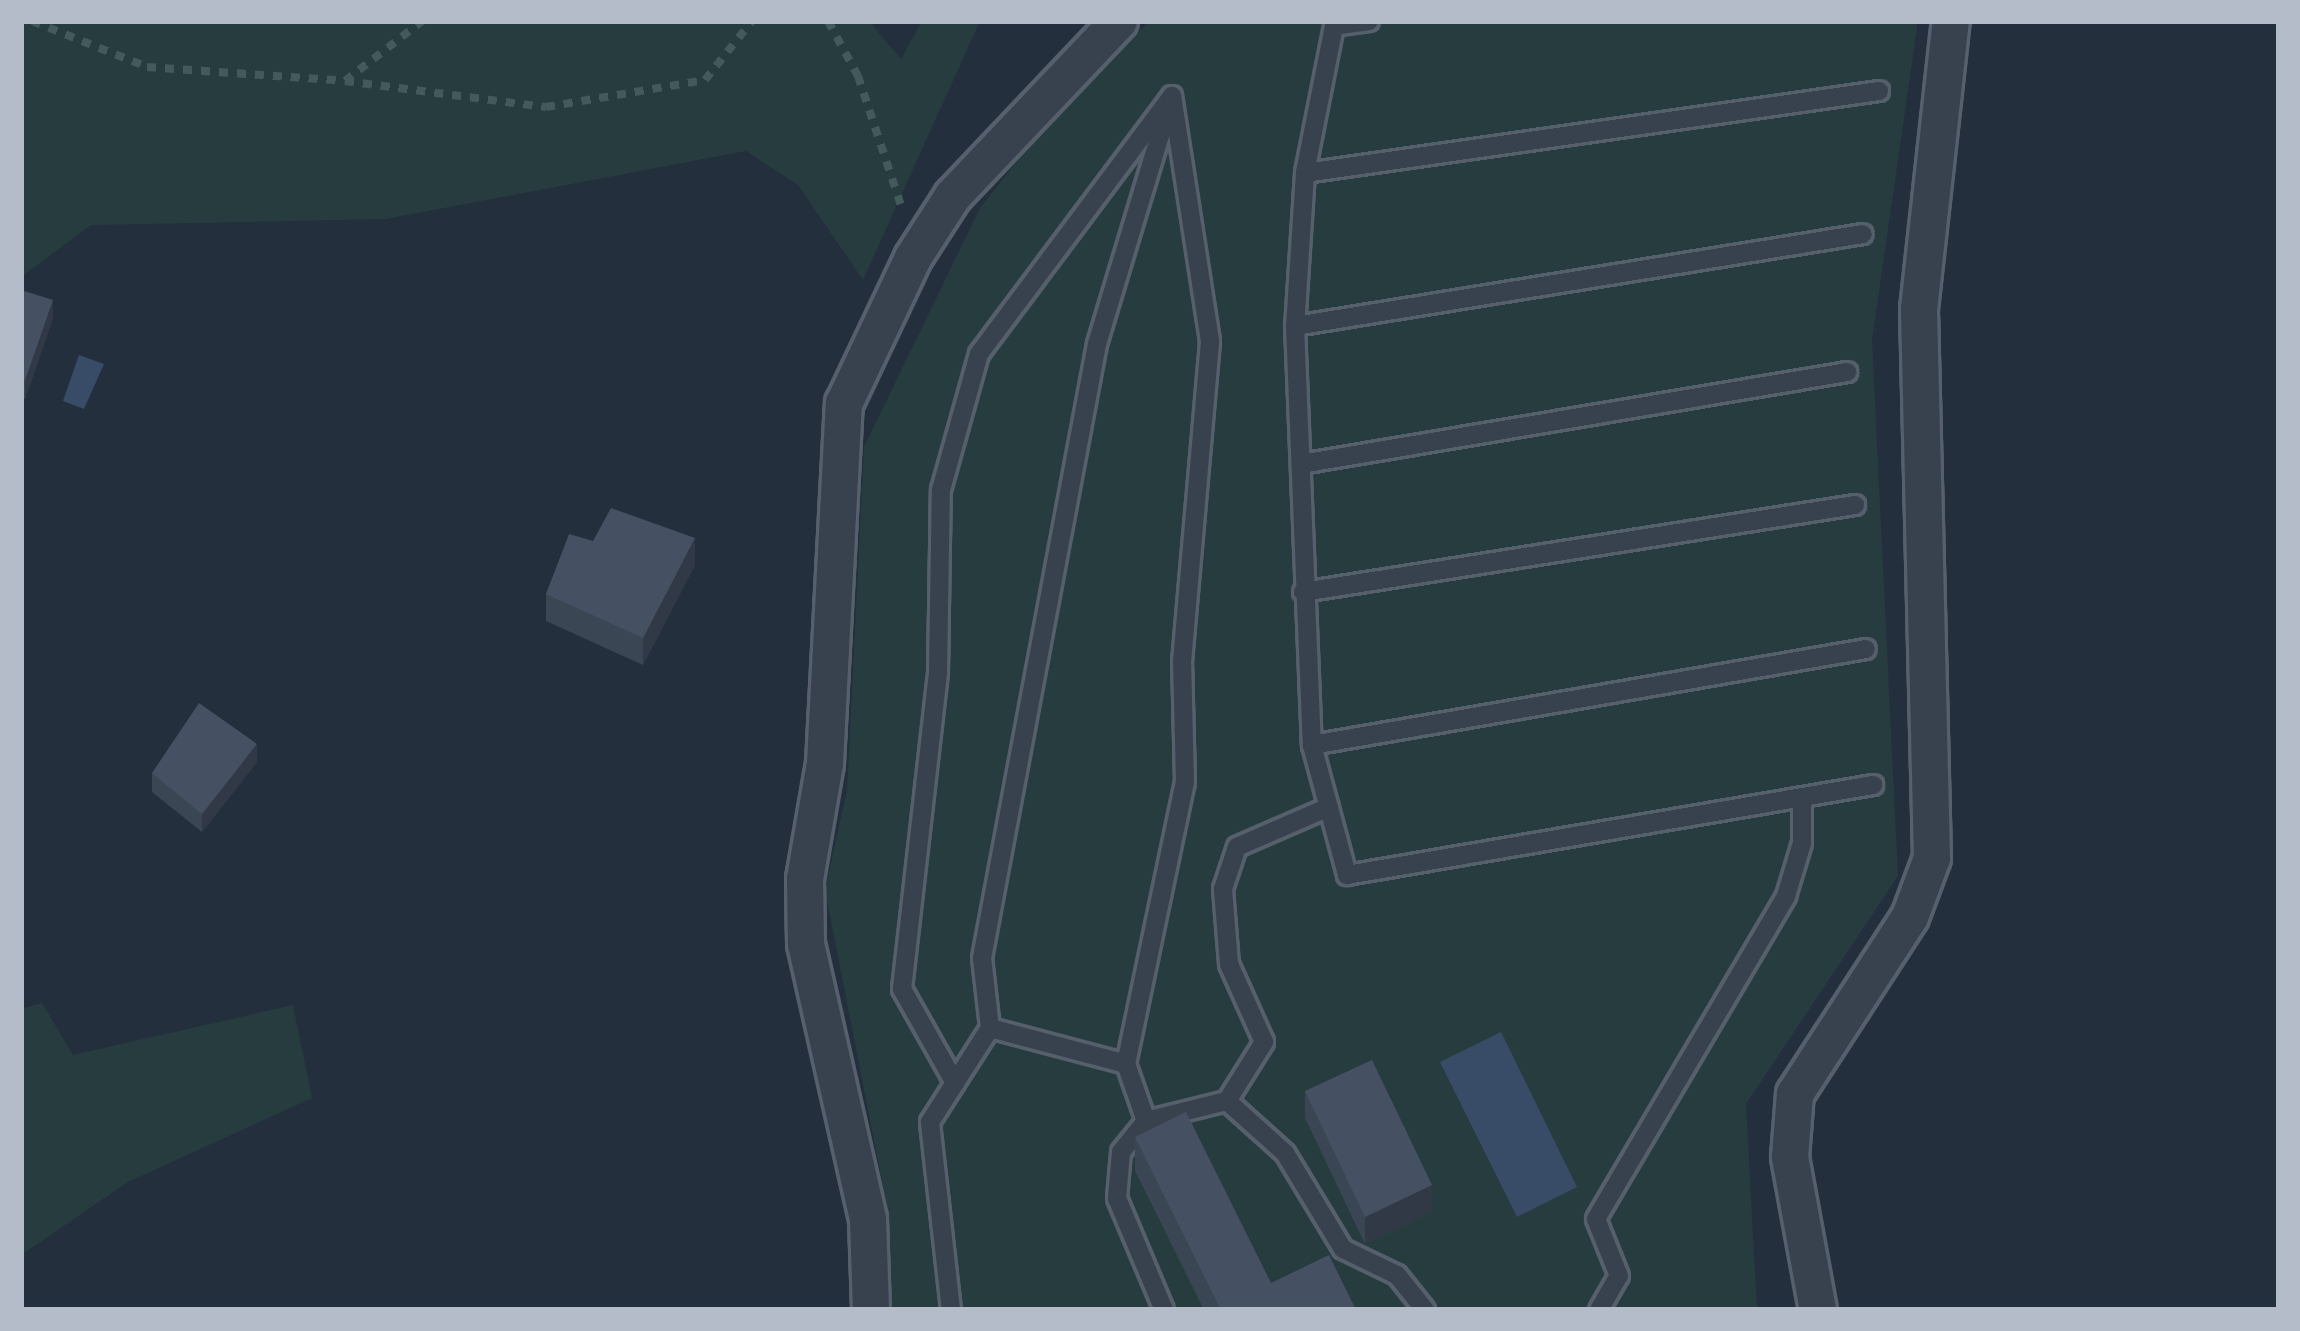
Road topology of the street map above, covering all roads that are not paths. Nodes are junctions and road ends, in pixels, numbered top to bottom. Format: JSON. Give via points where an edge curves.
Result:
{"nodes":[{"id":1,"x":1119,"y":21,"type":"edge"},
{"id":2,"x":1369,"y":21,"type":"edge"},
{"id":3,"x":1952,"y":21,"type":"edge"},
{"id":4,"x":1335,"y":24,"type":"edge"},
{"id":5,"x":1879,"y":91,"type":"dead end"},
{"id":6,"x":1172,"y":96,"type":"junction"},
{"id":7,"x":1305,"y":172,"type":"junction"},
{"id":8,"x":1863,"y":234,"type":"dead end"},
{"id":9,"x":1295,"y":326,"type":"junction"},
{"id":10,"x":1847,"y":372,"type":"dead end"},
{"id":11,"x":1300,"y":464,"type":"junction"},
{"id":12,"x":1855,"y":505,"type":"dead end"},
{"id":13,"x":1303,"y":592,"type":"junction"},
{"id":14,"x":1866,"y":649,"type":"dead end"},
{"id":15,"x":1312,"y":745,"type":"junction"},
{"id":16,"x":1874,"y":785,"type":"dead end"},
{"id":17,"x":1802,"y":797,"type":"junction"},
{"id":18,"x":1329,"y":807,"type":"junction"},
{"id":19,"x":990,"y":1028,"type":"junction"},
{"id":20,"x":1126,"y":1064,"type":"junction"},
{"id":21,"x":955,"y":1083,"type":"junction"},
{"id":22,"x":1227,"y":1101,"type":"junction"},
{"id":23,"x":1146,"y":1121,"type":"junction"},
{"id":24,"x":871,"y":1310,"type":"edge"},
{"id":25,"x":951,"y":1310,"type":"edge"},
{"id":26,"x":1164,"y":1310,"type":"edge"},
{"id":27,"x":1425,"y":1310,"type":"edge"},
{"id":28,"x":1599,"y":1310,"type":"edge"},
{"id":29,"x":1817,"y":1310,"type":"edge"}],
"edges":[{"from":1,"to":24,"type":"street","via":[[953,196],[913,258],[844,404],[825,763],[805,879],[806,944],[868,1219]]},
{"from":2,"to":4,"type":"lane"},
{"from":3,"to":29,"type":"street","via":[[1919,309],[1932,858],[1910,917],[1795,1094],[1790,1157]]},
{"from":4,"to":7,"type":"lane"},
{"from":5,"to":7,"type":"lane"},
{"from":6,"to":19,"type":"lane","via":[[1097,344],[982,958]]},
{"from":6,"to":20,"type":"lane","via":[[1210,341],[1182,662],[1185,782]]},
{"from":6,"to":21,"type":"lane","via":[[979,354],[941,490],[938,672],[902,989]]},
{"from":7,"to":9,"type":"lane"},
{"from":8,"to":9,"type":"lane"},
{"from":9,"to":11,"type":"lane"},
{"from":10,"to":11,"type":"lane"},
{"from":11,"to":13,"type":"lane"},
{"from":12,"to":13,"type":"lane"},
{"from":13,"to":15,"type":"lane"},
{"from":14,"to":15,"type":"lane"},
{"from":15,"to":18,"type":"lane"},
{"from":16,"to":17,"type":"lane"},
{"from":17,"to":18,"type":"lane","via":[[1346,875]]},
{"from":17,"to":28,"type":"lane","via":[[1802,843],[1786,896],[1596,1219],[1619,1276]]},
{"from":18,"to":22,"type":"lane","via":[[1237,847],[1223,889],[1229,964],[1264,1042]]},
{"from":19,"to":20,"type":"lane"},
{"from":19,"to":21,"type":"lane"},
{"from":20,"to":23,"type":"lane"},
{"from":21,"to":25,"type":"lane","via":[[930,1122]]},
{"from":22,"to":23,"type":"lane"},
{"from":22,"to":27,"type":"lane","via":[[1285,1153],[1343,1250],[1397,1275]]},
{"from":23,"to":26,"type":"lane","via":[[1121,1152],[1117,1198]]}]}
